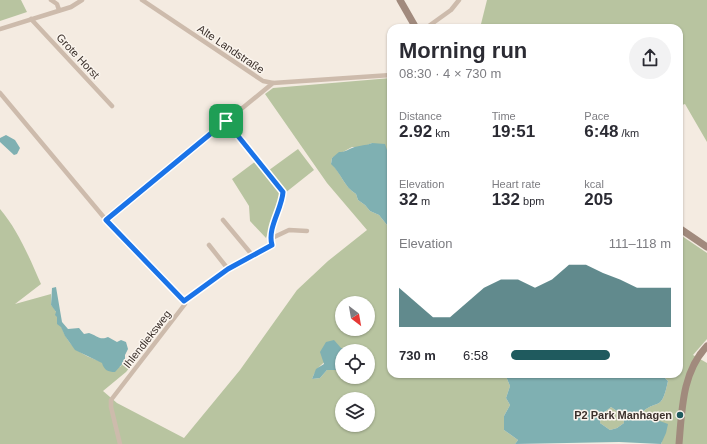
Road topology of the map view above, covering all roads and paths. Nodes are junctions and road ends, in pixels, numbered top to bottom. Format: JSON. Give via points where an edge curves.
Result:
{"nodes":[{"id":1,"x":51,"y":0,"type":"edge"},
{"id":2,"x":82,"y":0,"type":"edge"},
{"id":3,"x":142,"y":0,"type":"edge"},
{"id":4,"x":400,"y":0,"type":"edge"},
{"id":5,"x":459,"y":0,"type":"edge"},
{"id":6,"x":59,"y":10,"type":"junction"},
{"id":7,"x":32,"y":19,"type":"junction"},
{"id":8,"x":414,"y":24,"type":"edge"},
{"id":9,"x":432,"y":24,"type":"edge"},
{"id":10,"x":0,"y":28,"type":"edge"},
{"id":11,"x":387,"y":75,"type":"edge"},
{"id":12,"x":273,"y":83,"type":"junction"},
{"id":13,"x":0,"y":93,"type":"edge"},
{"id":14,"x":112,"y":106,"type":"dead end"},
{"id":15,"x":226,"y":121,"type":"junction"},
{"id":16,"x":106,"y":220,"type":"junction"},
{"id":17,"x":223,"y":220,"type":"dead end"},
{"id":18,"x":307,"y":231,"type":"dead end"},
{"id":19,"x":683,"y":231,"type":"edge"},
{"id":20,"x":270,"y":240,"type":"junction"},
{"id":21,"x":209,"y":245,"type":"dead end"},
{"id":22,"x":707,"y":247,"type":"edge"},
{"id":23,"x":253,"y":256,"type":"junction"},
{"id":24,"x":228,"y":269,"type":"junction"},
{"id":25,"x":184,"y":301,"type":"junction"},
{"id":26,"x":707,"y":346,"type":"edge"},
{"id":27,"x":120,"y":444,"type":"edge"},
{"id":28,"x":679,"y":444,"type":"edge"}],
"edges":[{"from":1,"to":6,"type":"street","via":[[57,4]]},
{"from":2,"to":6,"type":"street","via":[[71,7]]},
{"from":3,"to":12,"type":"street","name":"Alte Landstraße","via":[[249,73],[262,81]]},
{"from":4,"to":8,"type":"main road"},
{"from":5,"to":9,"type":"street","via":[[452,10]]},
{"from":6,"to":7,"type":"street"},
{"from":7,"to":10,"type":"street"},
{"from":7,"to":14,"type":"street","name":"Grote Horst"},
{"from":11,"to":12,"type":"street","name":"Alte Landstraße"},
{"from":12,"to":15,"type":"street"},
{"from":13,"to":16,"type":"street"},
{"from":15,"to":16,"type":"street"},
{"from":15,"to":20,"type":"street","via":[[283,192]]},
{"from":16,"to":25,"type":"street"},
{"from":17,"to":23,"type":"street"},
{"from":18,"to":20,"type":"street","via":[[289,230]]},
{"from":19,"to":22,"type":"main road"},
{"from":20,"to":23,"type":"street","via":[[272,245]]},
{"from":21,"to":24,"type":"street"},
{"from":23,"to":24,"type":"street"},
{"from":24,"to":25,"type":"street"},
{"from":25,"to":27,"type":"street","name":"Ihlendieksweg","via":[[185,304],[111,400]]},
{"from":26,"to":28,"type":"main road","via":[[691,369],[683,400]]}]}
